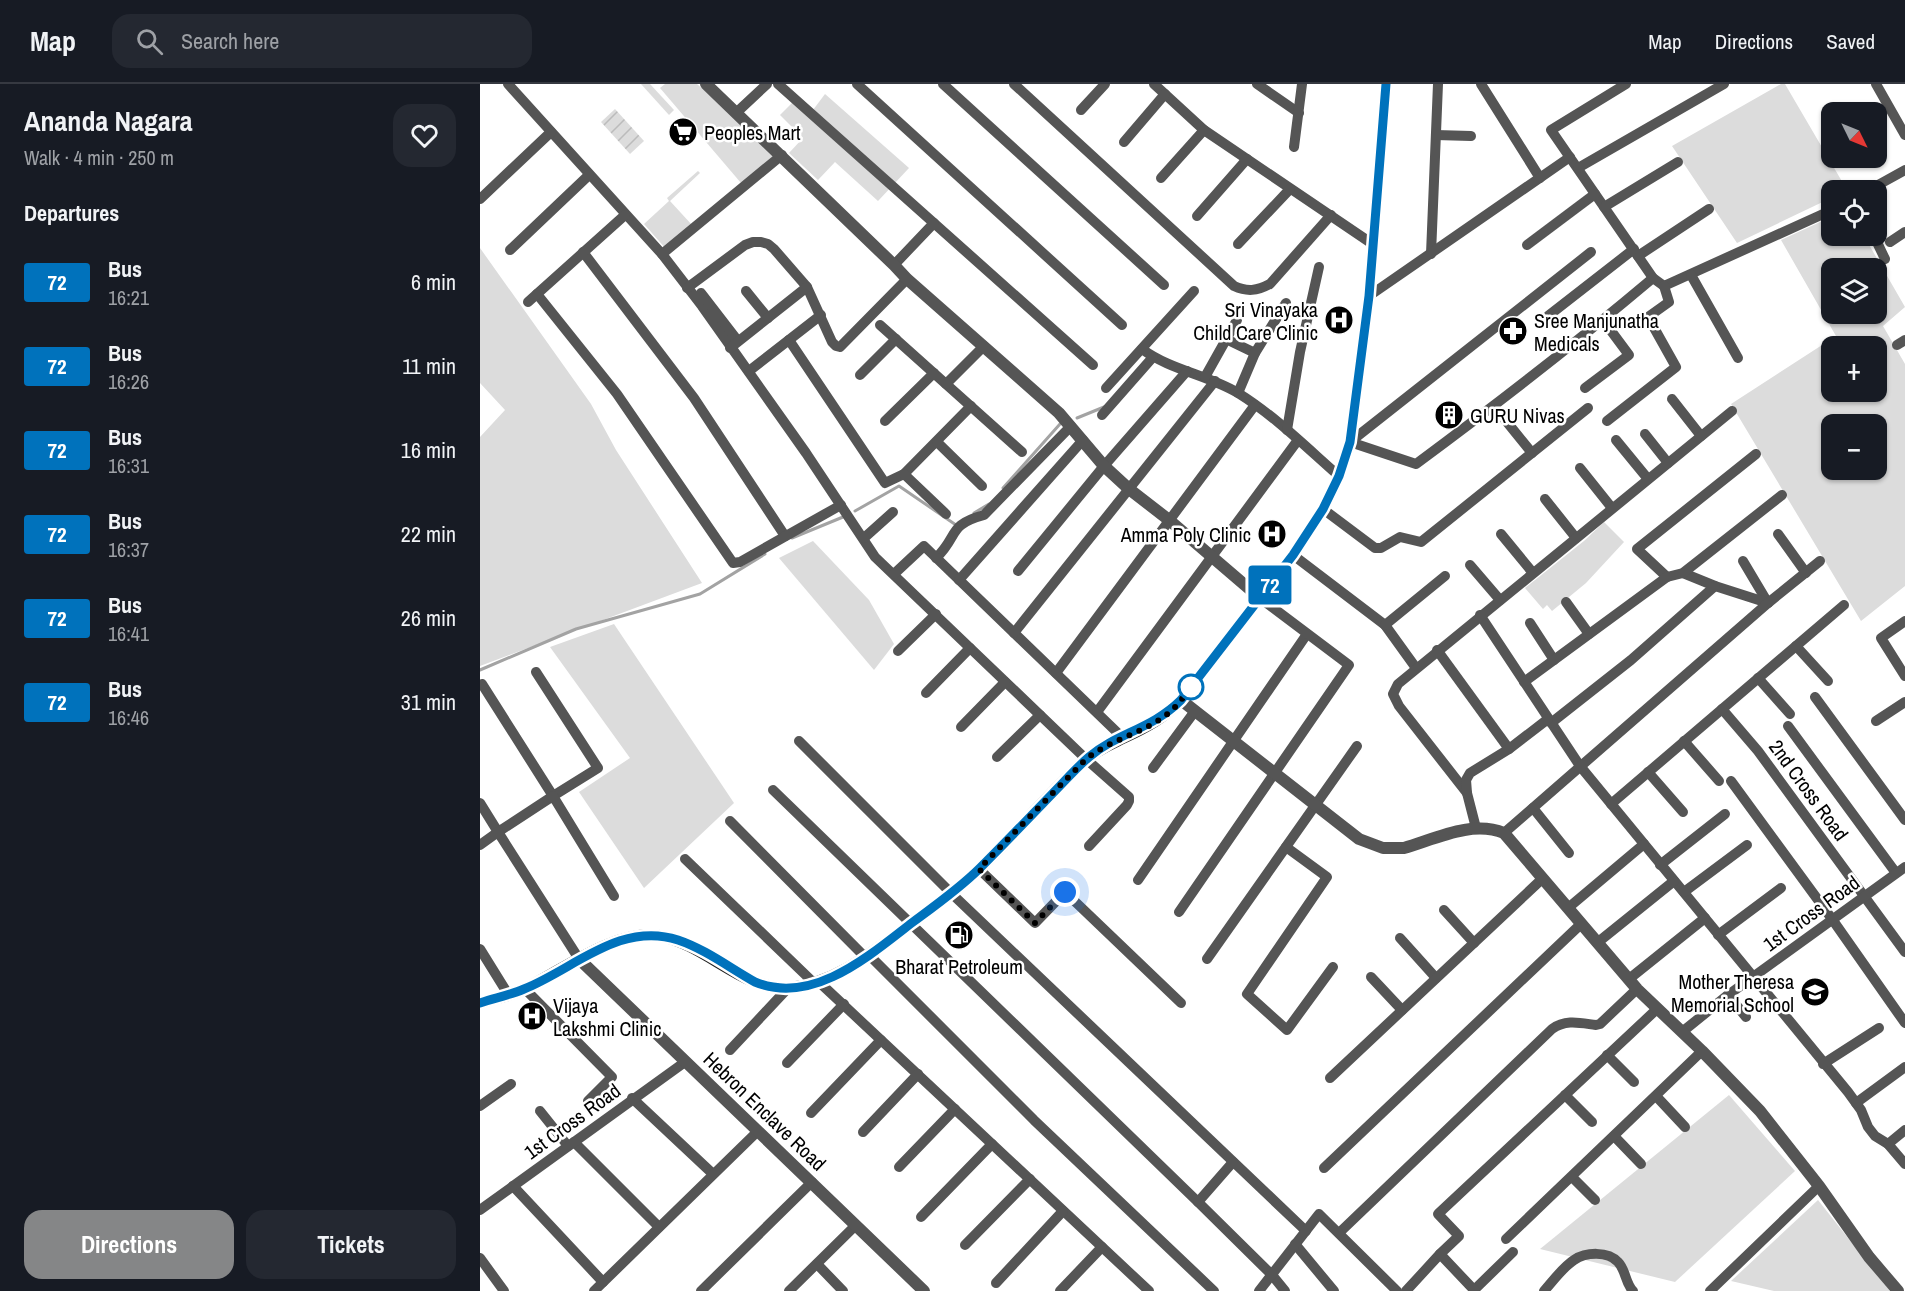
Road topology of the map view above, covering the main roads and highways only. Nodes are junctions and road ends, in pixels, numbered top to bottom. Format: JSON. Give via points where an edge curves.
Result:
{"nodes":[{"id":1,"x":1386,"y":84,"type":"edge"},
{"id":2,"x":480,"y":1003,"type":"edge"}],
"edges":[{"from":1,"to":2,"type":"main road","via":[[1369,296],[1350,442],[1339,476],[1293,555],[1181,700],[1159,719],[1086,759],[951,893],[867,957],[817,982],[788,988],[761,984],[692,946],[651,935],[626,938],[525,989]]}]}
